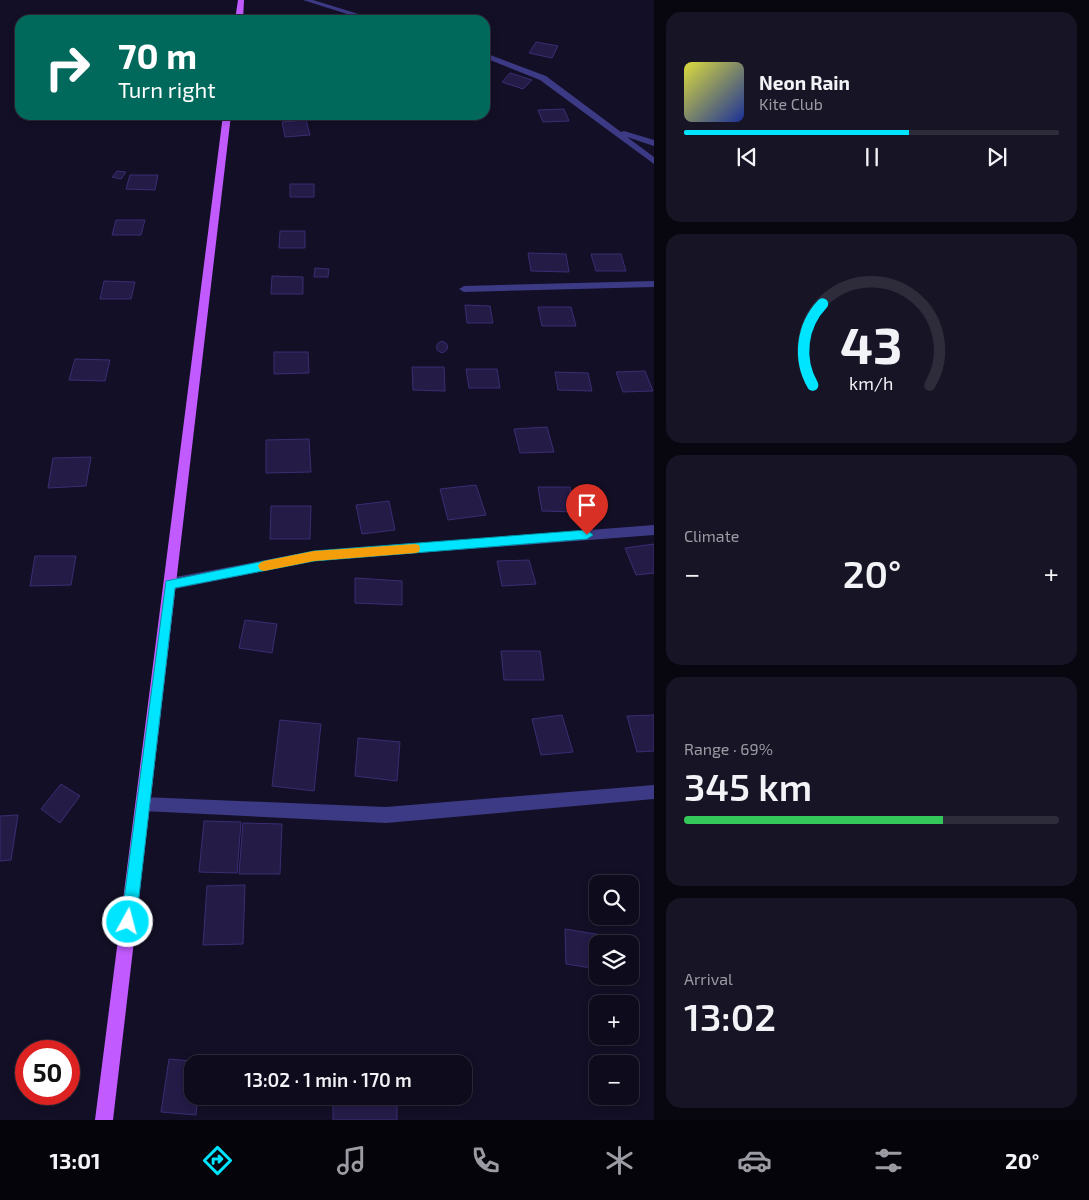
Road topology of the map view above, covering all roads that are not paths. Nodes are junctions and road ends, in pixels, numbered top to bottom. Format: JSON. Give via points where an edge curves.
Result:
{"nodes":[{"id":1,"x":241,"y":0,"type":"edge"},
{"id":2,"x":306,"y":0,"type":"edge"},
{"id":3,"x":240,"y":15,"type":"edge"},
{"id":4,"x":357,"y":15,"type":"edge"},
{"id":5,"x":490,"y":57,"type":"edge"},
{"id":6,"x":226,"y":120,"type":"edge"},
{"id":7,"x":612,"y":128,"type":"junction"},
{"id":8,"x":654,"y":144,"type":"edge"},
{"id":9,"x":654,"y":161,"type":"edge"},
{"id":10,"x":654,"y":284,"type":"edge"},
{"id":11,"x":464,"y":289,"type":"dead end"},
{"id":12,"x":654,"y":530,"type":"edge"},
{"id":13,"x":170,"y":584,"type":"junction"},
{"id":14,"x":654,"y":792,"type":"edge"},
{"id":15,"x":143,"y":804,"type":"junction"},
{"id":16,"x":104,"y":1120,"type":"edge"}],
"edges":[{"from":1,"to":3,"type":"main road"},
{"from":2,"to":4,"type":"street"},
{"from":5,"to":7,"type":"street","via":[[543,78]]},
{"from":6,"to":13,"type":"main road"},
{"from":7,"to":8,"type":"street"},
{"from":7,"to":9,"type":"street"},
{"from":10,"to":11,"type":"street"},
{"from":12,"to":13,"type":"street","via":[[314,556]]},
{"from":13,"to":15,"type":"main road"},
{"from":14,"to":15,"type":"street","via":[[386,815]]},
{"from":15,"to":16,"type":"main road"}]}
